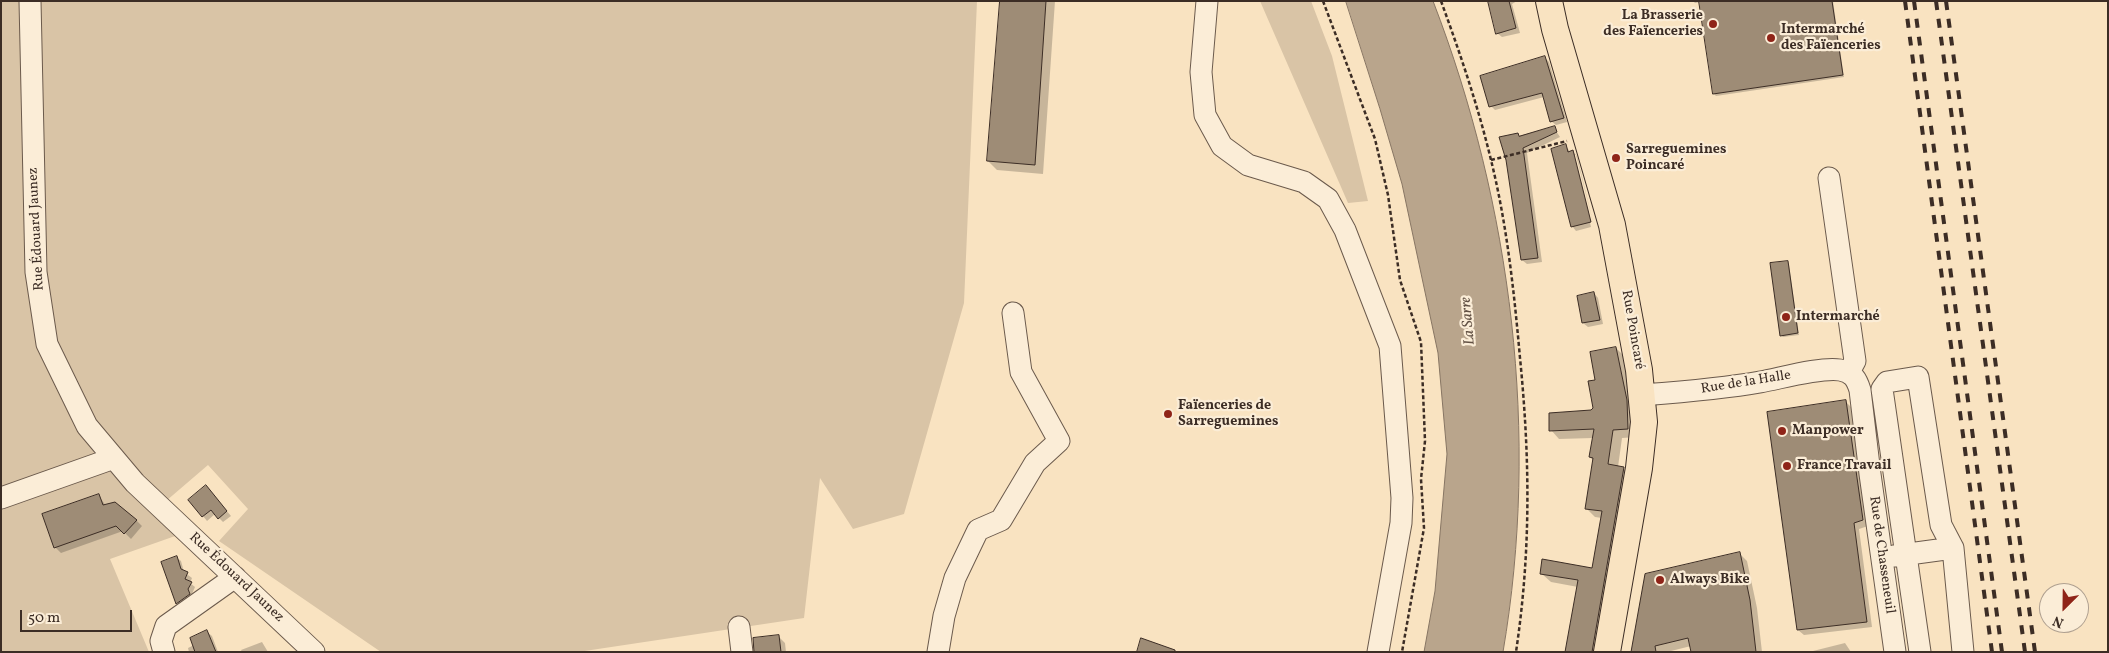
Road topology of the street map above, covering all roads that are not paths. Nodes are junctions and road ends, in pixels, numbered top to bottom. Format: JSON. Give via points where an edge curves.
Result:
{"nodes":[{"id":1,"x":30,"y":1,"type":"edge"},
{"id":2,"x":1207,"y":1,"type":"edge"},
{"id":3,"x":1549,"y":6,"type":"edge"},
{"id":4,"x":1829,"y":178,"type":"dead end"},
{"id":5,"x":1013,"y":313,"type":"dead end"},
{"id":6,"x":1849,"y":372,"type":"junction"},
{"id":7,"x":1882,"y":389,"type":"junction"},
{"id":8,"x":1860,"y":390,"type":"junction"},
{"id":9,"x":1642,"y":395,"type":"junction"},
{"id":10,"x":114,"y":458,"type":"junction"},
{"id":11,"x":1,"y":498,"type":"edge"},
{"id":12,"x":1953,"y":548,"type":"junction"},
{"id":13,"x":1907,"y":555,"type":"junction"},
{"id":14,"x":1882,"y":558,"type":"junction"},
{"id":15,"x":235,"y":577,"type":"junction"},
{"id":16,"x":739,"y":627,"type":"dead end"},
{"id":17,"x":164,"y":652,"type":"edge"},
{"id":18,"x":314,"y":652,"type":"edge"},
{"id":19,"x":742,"y":652,"type":"edge"},
{"id":20,"x":938,"y":652,"type":"edge"},
{"id":21,"x":1378,"y":652,"type":"edge"},
{"id":22,"x":1607,"y":652,"type":"edge"},
{"id":23,"x":1895,"y":652,"type":"edge"},
{"id":24,"x":1920,"y":652,"type":"edge"},
{"id":25,"x":1964,"y":652,"type":"edge"}],
"edges":[{"from":1,"to":10,"type":"street","name":"Rue Édouard Jaunez","via":[[36,272],[46,344],[87,426]]},
{"from":2,"to":21,"type":"street","via":[[1201,72],[1205,115],[1222,146],[1248,165],[1304,182],[1328,199],[1345,230],[1390,346],[1402,498],[1401,523]]},
{"from":3,"to":9,"type":"main road","name":"Rue Poincaré","via":[[1616,241]]},
{"from":4,"to":6,"type":"street","via":[[1855,361]]},
{"from":5,"to":20,"type":"street","via":[[1022,372],[1059,441],[1035,463],[1001,520],[978,530],[956,578],[944,616]]},
{"from":6,"to":8,"type":"street","name":"Rue de Chasseneuil"},
{"from":6,"to":9,"type":"street","name":"Rue de la Halle","via":[[1822,370],[1740,385]]},
{"from":7,"to":8,"type":"street"},
{"from":7,"to":12,"type":"street","via":[[1886,382],[1918,377],[1941,525]]},
{"from":7,"to":13,"type":"street"},
{"from":8,"to":14,"type":"street","name":"Rue de Chasseneuil"},
{"from":9,"to":22,"type":"main road","name":"Rue Poincaré","via":[[1644,422],[1639,468]]},
{"from":10,"to":11,"type":"street"},
{"from":10,"to":15,"type":"street","name":"Rue Édouard Jaunez","via":[[135,483]]},
{"from":12,"to":13,"type":"street"},
{"from":12,"to":25,"type":"street"},
{"from":13,"to":14,"type":"street"},
{"from":13,"to":24,"type":"street"},
{"from":14,"to":23,"type":"street","name":"Rue de Chasseneuil"},
{"from":15,"to":17,"type":"street","via":[[166,626],[161,641]]},
{"from":15,"to":18,"type":"street","name":"Rue Édouard Jaunez"},
{"from":16,"to":19,"type":"street"}]}
